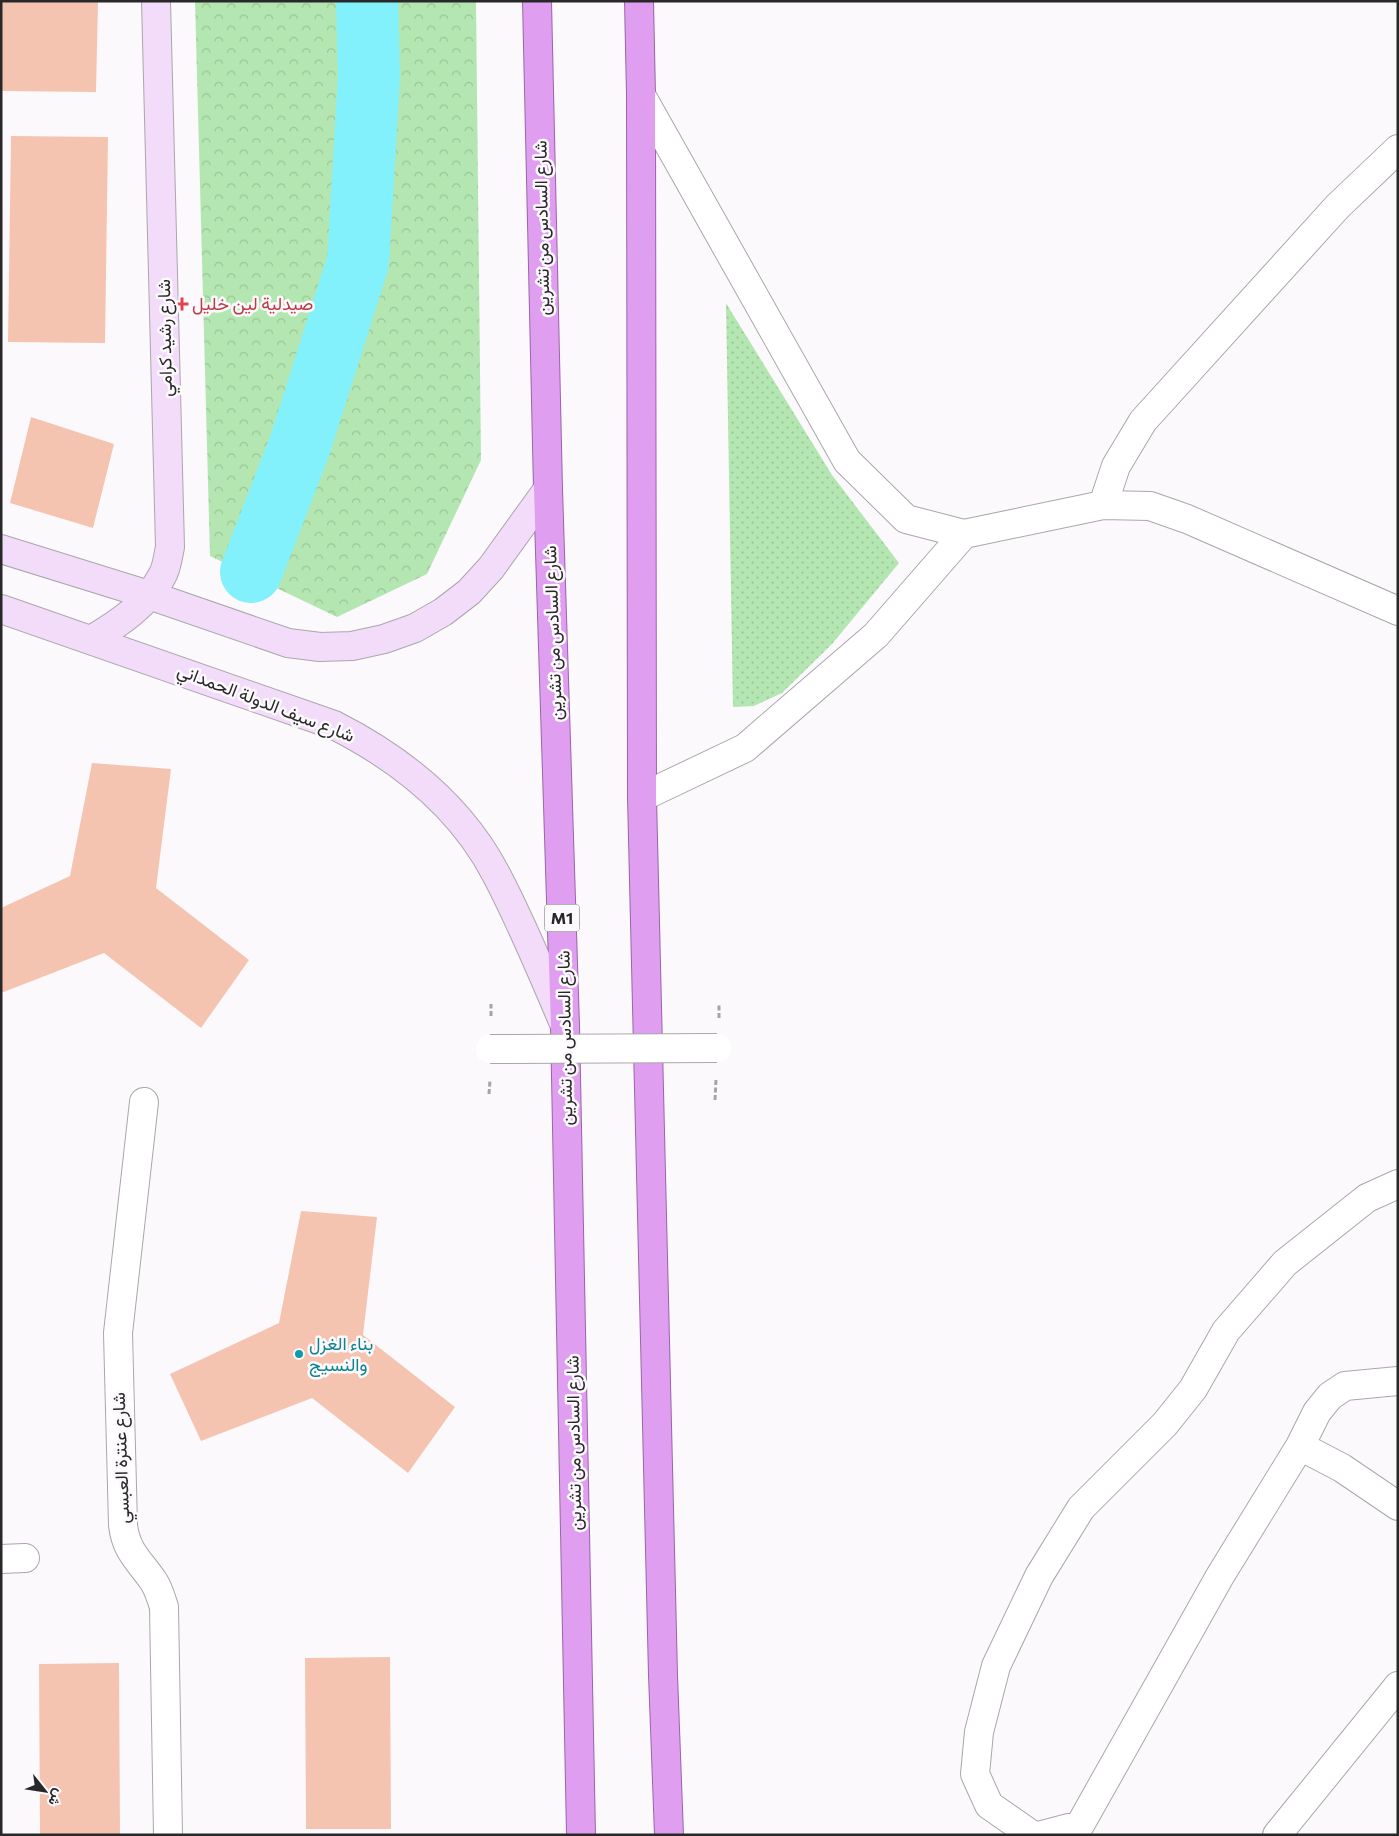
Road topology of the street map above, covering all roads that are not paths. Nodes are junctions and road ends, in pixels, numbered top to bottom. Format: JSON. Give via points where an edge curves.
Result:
{"nodes":[{"id":1,"x":156,"y":1,"type":"edge"},
{"id":2,"x":537,"y":1,"type":"edge"},
{"id":3,"x":639,"y":1,"type":"edge"},
{"id":4,"x":641,"y":95,"type":"junction"},
{"id":5,"x":1398,"y":149,"type":"edge"},
{"id":6,"x":548,"y":489,"type":"junction"},
{"id":7,"x":1102,"y":505,"type":"junction"},
{"id":8,"x":964,"y":534,"type":"junction"},
{"id":9,"x":1,"y":550,"type":"edge"},
{"id":10,"x":150,"y":595,"type":"junction"},
{"id":11,"x":1,"y":610,"type":"edge"},
{"id":12,"x":1398,"y":611,"type":"edge"},
{"id":13,"x":91,"y":640,"type":"junction"},
{"id":14,"x":642,"y":797,"type":"junction"},
{"id":15,"x":566,"y":1026,"type":"junction"},
{"id":16,"x":717,"y":1048,"type":"dead end"},
{"id":17,"x":490,"y":1049,"type":"dead end"},
{"id":18,"x":144,"y":1102,"type":"dead end"},
{"id":19,"x":1398,"y":1184,"type":"edge"},
{"id":20,"x":1398,"y":1381,"type":"edge"},
{"id":21,"x":1300,"y":1446,"type":"junction"},
{"id":22,"x":1398,"y":1506,"type":"edge"},
{"id":23,"x":1398,"y":1686,"type":"edge"},
{"id":24,"x":1086,"y":1830,"type":"edge"},
{"id":25,"x":168,"y":1835,"type":"edge"},
{"id":26,"x":581,"y":1835,"type":"edge"},
{"id":27,"x":669,"y":1835,"type":"edge"},
{"id":28,"x":1032,"y":1835,"type":"edge"},
{"id":29,"x":1042,"y":1835,"type":"edge"},
{"id":30,"x":1277,"y":1835,"type":"edge"}],
"edges":[{"from":1,"to":10,"type":"main road","name":"شارع رشيد كرامي","via":[[170,547],[163,575]]},
{"from":2,"to":6,"type":"highway","name":"شارع السادس من تشرين","number":"M1"},
{"from":3,"to":4,"type":"highway"},
{"from":4,"to":8,"type":"street","via":[[847,461],[906,519]]},
{"from":4,"to":14,"type":"highway"},
{"from":5,"to":7,"type":"street","via":[[1338,206],[1143,421],[1116,466]]},
{"from":6,"to":10,"type":"main road","via":[[491,568],[469,592],[415,628],[384,639],[352,646],[288,643]]},
{"from":6,"to":15,"type":"highway","name":"شارع السادس من تشرين","number":"M1"},
{"from":7,"to":8,"type":"street"},
{"from":7,"to":12,"type":"street","via":[[1150,506],[1187,519]]},
{"from":8,"to":14,"type":"street","via":[[876,635],[745,748]]},
{"from":9,"to":10,"type":"main road"},
{"from":10,"to":13,"type":"main road","name":"شارع رشيد كرامي","via":[[120,623]]},
{"from":11,"to":13,"type":"main road","name":"شارع سيف الدولة الحمداني"},
{"from":13,"to":15,"type":"main road","name":"شارع سيف الدولة الحمداني","via":[[334,725],[367,742],[427,786],[453,812],[496,873]]},
{"from":14,"to":27,"type":"highway"},
{"from":15,"to":26,"type":"highway","name":"شارع السادس من تشرين","number":"M1"},
{"from":16,"to":17,"type":"street","bridge":true},
{"from":18,"to":25,"type":"street","name":"شارع عنترة العبسي","via":[[118,1333],[123,1525],[127,1546],[153,1581],[164,1608]]},
{"from":19,"to":28,"type":"street","via":[[1367,1198],[1285,1263],[1226,1331],[1192,1389],[1165,1424],[1081,1508],[1039,1576],[996,1666],[979,1732],[975,1774],[989,1805]]},
{"from":20,"to":21,"type":"street","via":[[1345,1386],[1330,1396],[1317,1412]]},
{"from":21,"to":22,"type":"street","via":[[1342,1468]]},
{"from":21,"to":24,"type":"street","via":[[1220,1576]]},
{"from":23,"to":30,"type":"street"},
{"from":24,"to":29,"type":"street"}]}
